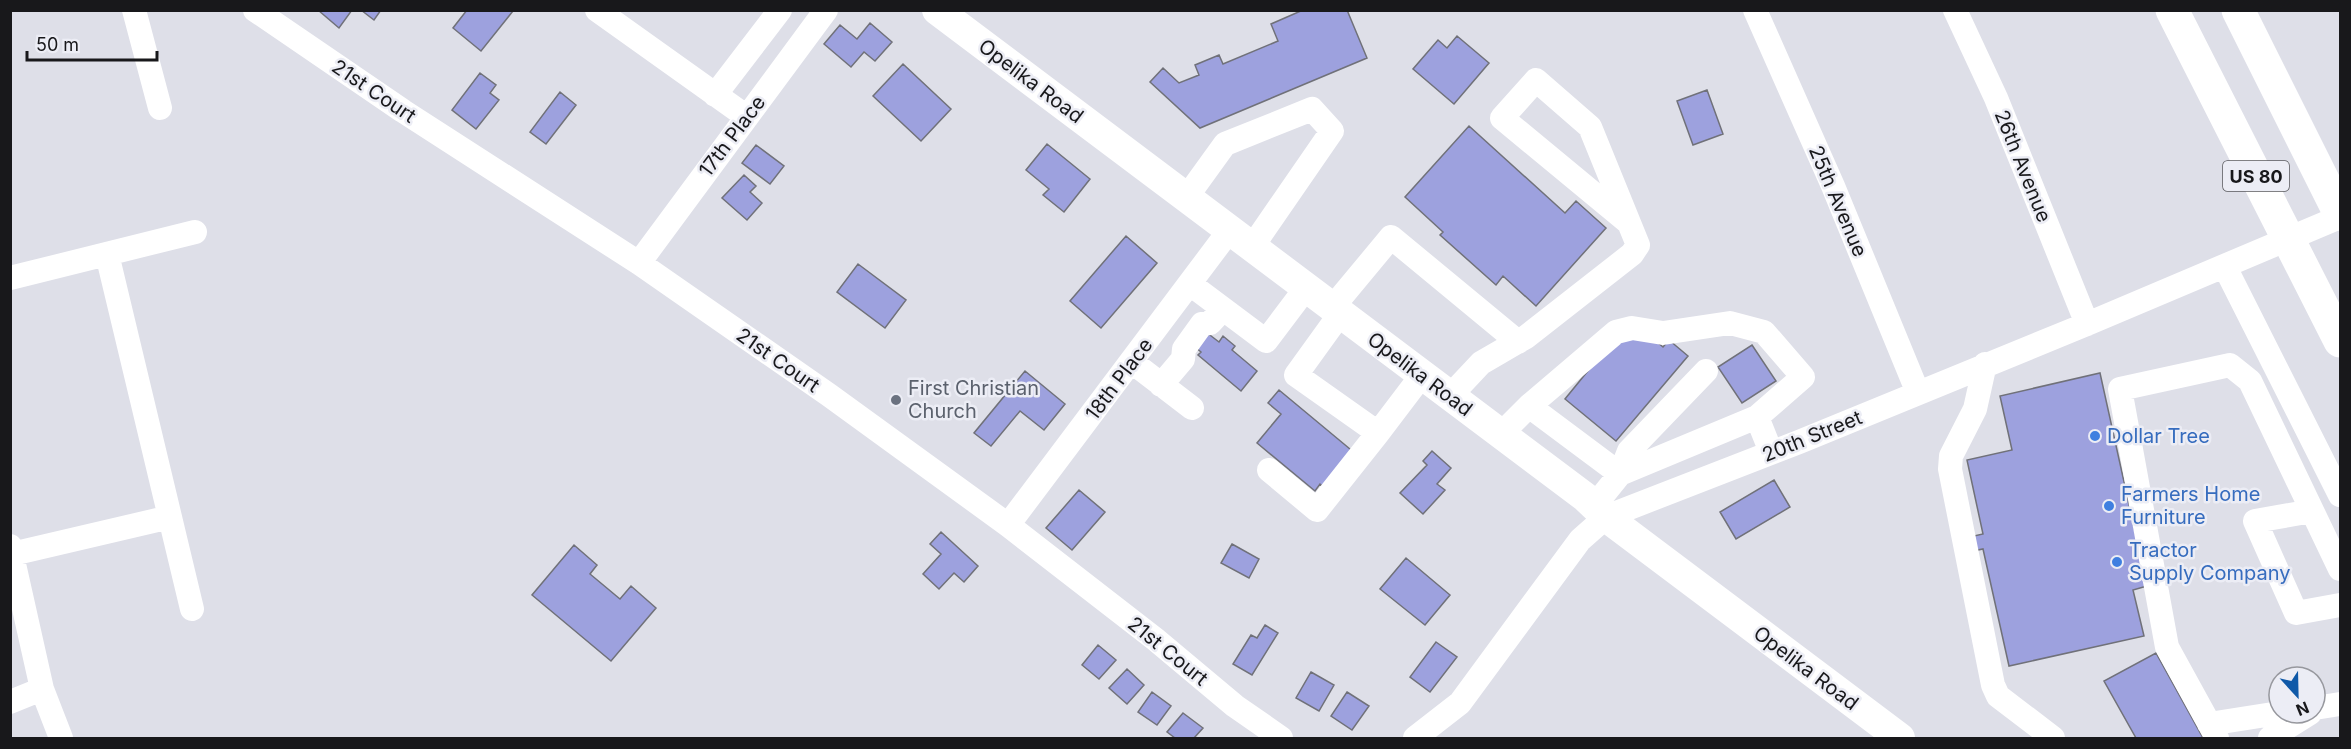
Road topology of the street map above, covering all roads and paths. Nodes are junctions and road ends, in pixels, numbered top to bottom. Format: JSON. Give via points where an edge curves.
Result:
{"nodes":[{"id":1,"x":134,"y":10,"type":"edge"},
{"id":2,"x":255,"y":10,"type":"edge"},
{"id":3,"x":597,"y":10,"type":"edge"},
{"id":4,"x":780,"y":10,"type":"edge"},
{"id":5,"x":938,"y":10,"type":"edge"},
{"id":6,"x":1755,"y":10,"type":"edge"},
{"id":7,"x":1955,"y":10,"type":"edge"},
{"id":8,"x":2172,"y":10,"type":"edge"},
{"id":9,"x":2238,"y":10,"type":"edge"},
{"id":10,"x":826,"y":11,"type":"edge"},
{"id":11,"x":716,"y":95,"type":"junction"},
{"id":12,"x":160,"y":108,"type":"dead end"},
{"id":13,"x":747,"y":117,"type":"junction"},
{"id":14,"x":1186,"y":198,"type":"junction"},
{"id":15,"x":2340,"y":216,"type":"edge"},
{"id":16,"x":1629,"y":223,"type":"junction"},
{"id":17,"x":195,"y":232,"type":"dead end"},
{"id":18,"x":2288,"y":238,"type":"junction"},
{"id":19,"x":1241,"y":239,"type":"junction"},
{"id":20,"x":107,"y":254,"type":"junction"},
{"id":21,"x":639,"y":262,"type":"junction"},
{"id":22,"x":2225,"y":267,"type":"junction"},
{"id":23,"x":10,"y":278,"type":"edge"},
{"id":24,"x":1190,"y":284,"type":"junction"},
{"id":25,"x":1306,"y":288,"type":"junction"},
{"id":26,"x":1336,"y":311,"type":"junction"},
{"id":27,"x":2087,"y":324,"type":"junction"},
{"id":28,"x":1204,"y":335,"type":"junction"},
{"id":29,"x":2340,"y":341,"type":"edge"},
{"id":30,"x":1518,"y":342,"type":"junction"},
{"id":31,"x":1132,"y":362,"type":"junction"},
{"id":32,"x":1985,"y":364,"type":"junction"},
{"id":33,"x":1706,"y":371,"type":"dead end"},
{"id":34,"x":1422,"y":375,"type":"junction"},
{"id":35,"x":1161,"y":385,"type":"junction"},
{"id":36,"x":1918,"y":393,"type":"junction"},
{"id":37,"x":1450,"y":396,"type":"junction"},
{"id":38,"x":2292,"y":397,"type":"junction"},
{"id":39,"x":1529,"y":406,"type":"junction"},
{"id":40,"x":1192,"y":408,"type":"dead end"},
{"id":41,"x":2262,"y":408,"type":"junction"},
{"id":42,"x":1757,"y":417,"type":"junction"},
{"id":43,"x":1378,"y":433,"type":"junction"},
{"id":44,"x":1501,"y":434,"type":"junction"},
{"id":45,"x":1771,"y":452,"type":"junction"},
{"id":46,"x":1269,"y":470,"type":"dead end"},
{"id":47,"x":1620,"y":474,"type":"junction"},
{"id":48,"x":2340,"y":495,"type":"edge"},
{"id":49,"x":1601,"y":511,"type":"junction"},
{"id":50,"x":2312,"y":511,"type":"junction"},
{"id":51,"x":170,"y":517,"type":"junction"},
{"id":52,"x":1008,"y":525,"type":"junction"},
{"id":53,"x":11,"y":550,"type":"edge"},
{"id":54,"x":2339,"y":561,"type":"edge"},
{"id":55,"x":2340,"y":605,"type":"edge"},
{"id":56,"x":192,"y":609,"type":"dead end"},
{"id":57,"x":42,"y":689,"type":"junction"},
{"id":58,"x":10,"y":702,"type":"edge"},
{"id":59,"x":2267,"y":716,"type":"edge"},
{"id":60,"x":2292,"y":725,"type":"edge"},
{"id":61,"x":2213,"y":731,"type":"edge"},
{"id":62,"x":61,"y":738,"type":"edge"},
{"id":63,"x":1281,"y":738,"type":"edge"},
{"id":64,"x":1415,"y":738,"type":"edge"},
{"id":65,"x":1900,"y":738,"type":"edge"},
{"id":66,"x":2053,"y":738,"type":"edge"},
{"id":67,"x":2270,"y":738,"type":"edge"}],
"edges":[{"from":1,"to":12,"type":"street"},
{"from":2,"to":21,"type":"street","name":"21st Court","via":[[402,111]]},
{"from":3,"to":11,"type":"street"},
{"from":4,"to":11,"type":"street"},
{"from":5,"to":14,"type":"main road","name":"Opelika Road"},
{"from":6,"to":36,"type":"street","name":"25th Avenue"},
{"from":7,"to":27,"type":"street","name":"26th Avenue","via":[[1996,98]]},
{"from":8,"to":18,"type":"highway","number":"US 80"},
{"from":9,"to":15,"type":"highway","number":"US 80"},
{"from":10,"to":13,"type":"street","name":"17th Place"},
{"from":11,"to":13,"type":"street"},
{"from":13,"to":21,"type":"street","name":"17th Place"},
{"from":14,"to":19,"type":"main road","name":"Opelika Road"},
{"from":14,"to":19,"type":"street","name":"18th Place","via":[[1225,144],[1312,109],[1332,131]]},
{"from":15,"to":18,"type":"street","name":"20th Street"},
{"from":16,"to":16,"type":"street","via":[[1590,127],[1536,80],[1502,118]]},
{"from":16,"to":30,"type":"street","via":[[1638,245],[1632,254]]},
{"from":17,"to":20,"type":"street"},
{"from":18,"to":22,"type":"street","name":"20th Street"},
{"from":18,"to":29,"type":"highway","number":"US 80"},
{"from":19,"to":24,"type":"street","name":"18th Place"},
{"from":19,"to":25,"type":"main road","name":"Opelika Road"},
{"from":20,"to":23,"type":"street"},
{"from":20,"to":51,"type":"street"},
{"from":21,"to":52,"type":"street","name":"21st Court"},
{"from":22,"to":27,"type":"street","name":"20th Street"},
{"from":22,"to":38,"type":"street"},
{"from":24,"to":28,"type":"street"},
{"from":24,"to":31,"type":"street","name":"18th Place"},
{"from":25,"to":26,"type":"main road","name":"Opelika Road"},
{"from":25,"to":28,"type":"street","via":[[1266,341]]},
{"from":26,"to":30,"type":"street","via":[[1391,237]]},
{"from":26,"to":34,"type":"main road","name":"Opelika Road"},
{"from":26,"to":43,"type":"street","via":[[1296,375]]},
{"from":27,"to":32,"type":"street","name":"20th Street"},
{"from":28,"to":35,"type":"street"},
{"from":30,"to":37,"type":"street","via":[[1481,363]]},
{"from":31,"to":35,"type":"street"},
{"from":31,"to":52,"type":"street","name":"18th Place"},
{"from":32,"to":36,"type":"street","name":"20th Street"},
{"from":32,"to":66,"type":"street","via":[[1975,409],[1951,456],[1950,469],[1993,685],[1998,696]]},
{"from":33,"to":47,"type":"street","via":[[1629,451]]},
{"from":34,"to":37,"type":"main road","name":"Opelika Road"},
{"from":34,"to":43,"type":"street"},
{"from":35,"to":40,"type":"street"},
{"from":36,"to":45,"type":"street","name":"20th Street"},
{"from":37,"to":44,"type":"main road","name":"Opelika Road"},
{"from":38,"to":41,"type":"street"},
{"from":38,"to":48,"type":"street"},
{"from":39,"to":42,"type":"street","via":[[1616,332],[1632,328],[1663,333],[1731,323],[1764,333],[1803,377]]},
{"from":39,"to":44,"type":"street"},
{"from":39,"to":47,"type":"street"},
{"from":41,"to":50,"type":"street"},
{"from":41,"to":61,"type":"street","via":[[2250,381],[2230,365],[2120,389],[2167,647]]},
{"from":42,"to":45,"type":"street"},
{"from":42,"to":47,"type":"street"},
{"from":43,"to":46,"type":"street","via":[[1317,510]]},
{"from":44,"to":49,"type":"main road","name":"Opelika Road"},
{"from":45,"to":49,"type":"street","name":"20th Street"},
{"from":47,"to":49,"type":"street"},
{"from":49,"to":64,"type":"street","name":"20th Street","via":[[1460,703]]},
{"from":49,"to":65,"type":"main road","name":"Opelika Road"},
{"from":50,"to":54,"type":"street"},
{"from":50,"to":55,"type":"street","via":[[2255,521],[2296,613]]},
{"from":51,"to":53,"type":"street"},
{"from":51,"to":56,"type":"street"},
{"from":52,"to":63,"type":"street","name":"21st Court","via":[[1234,706]]},
{"from":53,"to":57,"type":"street"},
{"from":57,"to":58,"type":"street"},
{"from":57,"to":62,"type":"street"},
{"from":59,"to":61,"type":"street"},
{"from":60,"to":67,"type":"street"}]}
